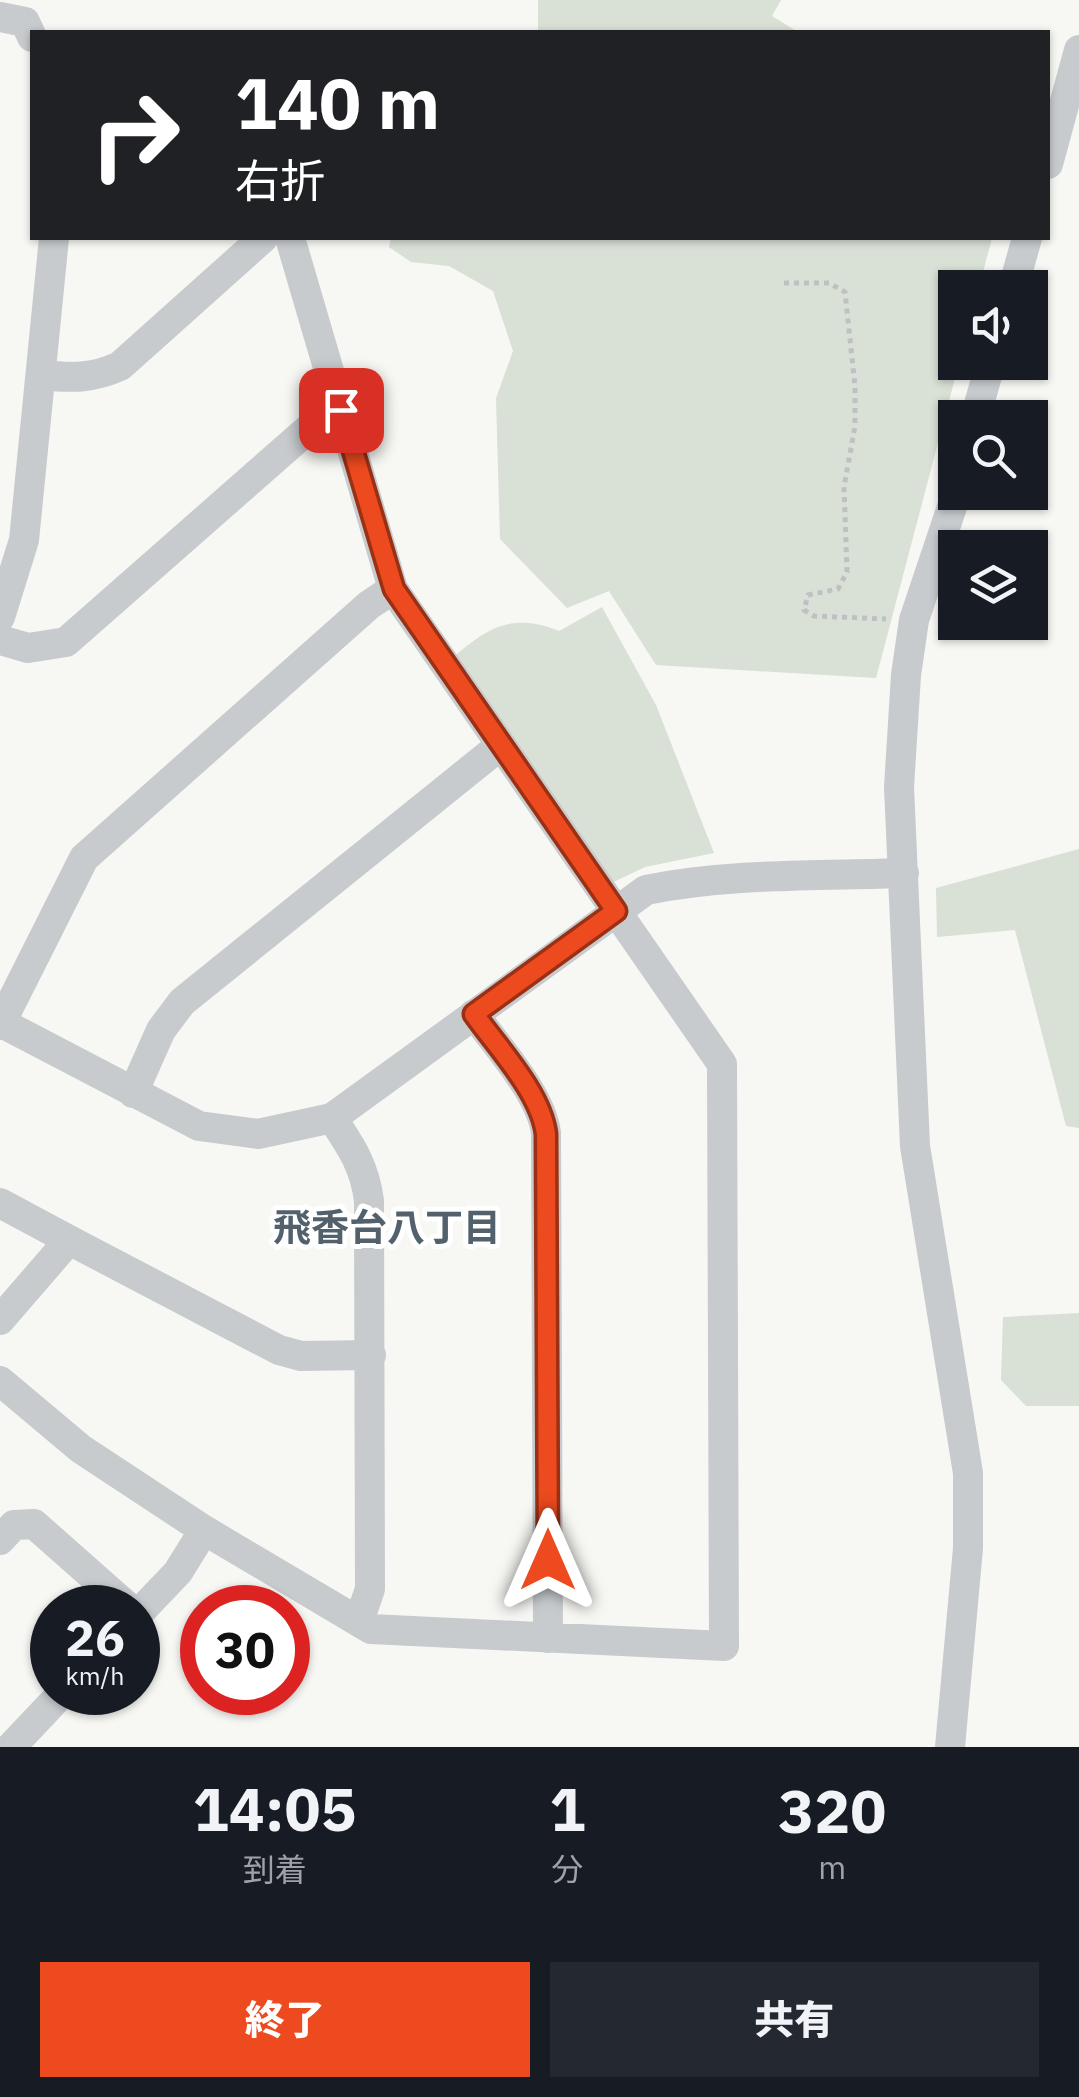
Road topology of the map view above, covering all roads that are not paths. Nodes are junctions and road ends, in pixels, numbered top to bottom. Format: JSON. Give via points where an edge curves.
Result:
{"nodes":[{"id":1,"x":0,"y":17,"type":"edge"},
{"id":2,"x":30,"y":32,"type":"edge"},
{"id":3,"x":1079,"y":50,"type":"edge"},
{"id":4,"x":1050,"y":157,"type":"edge"},
{"id":5,"x":54,"y":240,"type":"edge"},
{"id":6,"x":261,"y":240,"type":"edge"},
{"id":7,"x":291,"y":240,"type":"edge"},
{"id":8,"x":1026,"y":240,"type":"edge"},
{"id":9,"x":1018,"y":270,"type":"edge"},
{"id":10,"x":41,"y":375,"type":"junction"},
{"id":11,"x":341,"y":410,"type":"junction"},
{"id":12,"x":951,"y":510,"type":"edge"},
{"id":13,"x":394,"y":589,"type":"junction"},
{"id":14,"x":0,"y":617,"type":"edge"},
{"id":15,"x":0,"y":640,"type":"edge"},
{"id":16,"x":502,"y":745,"type":"junction"},
{"id":17,"x":904,"y":873,"type":"junction"},
{"id":18,"x":616,"y":911,"type":"junction"},
{"id":19,"x":474,"y":1014,"type":"junction"},
{"id":20,"x":0,"y":1023,"type":"edge"},
{"id":21,"x":132,"y":1092,"type":"junction"},
{"id":22,"x":332,"y":1118,"type":"junction"},
{"id":23,"x":0,"y":1202,"type":"edge"},
{"id":24,"x":69,"y":1240,"type":"junction"},
{"id":25,"x":0,"y":1320,"type":"edge"},
{"id":26,"x":371,"y":1354,"type":"junction"},
{"id":27,"x":0,"y":1382,"type":"edge"},
{"id":28,"x":204,"y":1530,"type":"junction"},
{"id":29,"x":0,"y":1540,"type":"edge"},
{"id":30,"x":103,"y":1585,"type":"edge"},
{"id":31,"x":160,"y":1591,"type":"edge"},
{"id":32,"x":359,"y":1621,"type":"junction"},
{"id":33,"x":548,"y":1638,"type":"junction"},
{"id":34,"x":42,"y":1715,"type":"edge"},
{"id":35,"x":0,"y":1735,"type":"edge"},
{"id":36,"x":12,"y":1747,"type":"edge"},
{"id":37,"x":950,"y":1747,"type":"edge"}],
"edges":[{"from":1,"to":2,"type":"street","via":[[25,22]]},
{"from":3,"to":4,"type":"street"},
{"from":5,"to":10,"type":"street"},
{"from":6,"to":10,"type":"street","via":[[120,366],[81,379]]},
{"from":7,"to":11,"type":"street"},
{"from":8,"to":9,"type":"street"},
{"from":10,"to":14,"type":"street","via":[[24,540]]},
{"from":11,"to":13,"type":"street"},
{"from":11,"to":15,"type":"street","via":[[322,417],[66,642],[28,648]]},
{"from":12,"to":17,"type":"street","via":[[914,620],[906,675],[900,768]]},
{"from":13,"to":16,"type":"street"},
{"from":13,"to":20,"type":"street","via":[[368,604],[84,858]]},
{"from":16,"to":18,"type":"street"},
{"from":16,"to":21,"type":"street","via":[[182,1002],[160,1030]]},
{"from":17,"to":18,"type":"street","via":[[680,883],[646,890]]},
{"from":17,"to":37,"type":"street","via":[[915,1146],[968,1473]]},
{"from":18,"to":19,"type":"street"},
{"from":18,"to":33,"type":"street","via":[[722,1064],[724,1646]]},
{"from":19,"to":22,"type":"street"},
{"from":19,"to":33,"type":"street","via":[[544,1116]]},
{"from":20,"to":21,"type":"street"},
{"from":21,"to":22,"type":"street","via":[[199,1126],[228,1132],[258,1134]]},
{"from":22,"to":26,"type":"street","via":[[366,1177]]},
{"from":23,"to":24,"type":"street"},
{"from":24,"to":25,"type":"street"},
{"from":24,"to":26,"type":"street","via":[[279,1350],[300,1356]]},
{"from":26,"to":32,"type":"street","via":[[370,1588]]},
{"from":27,"to":28,"type":"street","via":[[81,1449]]},
{"from":28,"to":31,"type":"street"},
{"from":28,"to":32,"type":"street"},
{"from":29,"to":30,"type":"street","via":[[14,1525],[34,1524]]},
{"from":32,"to":33,"type":"street","via":[[371,1628]]},
{"from":34,"to":36,"type":"street"},
{"from":35,"to":36,"type":"street"}]}
